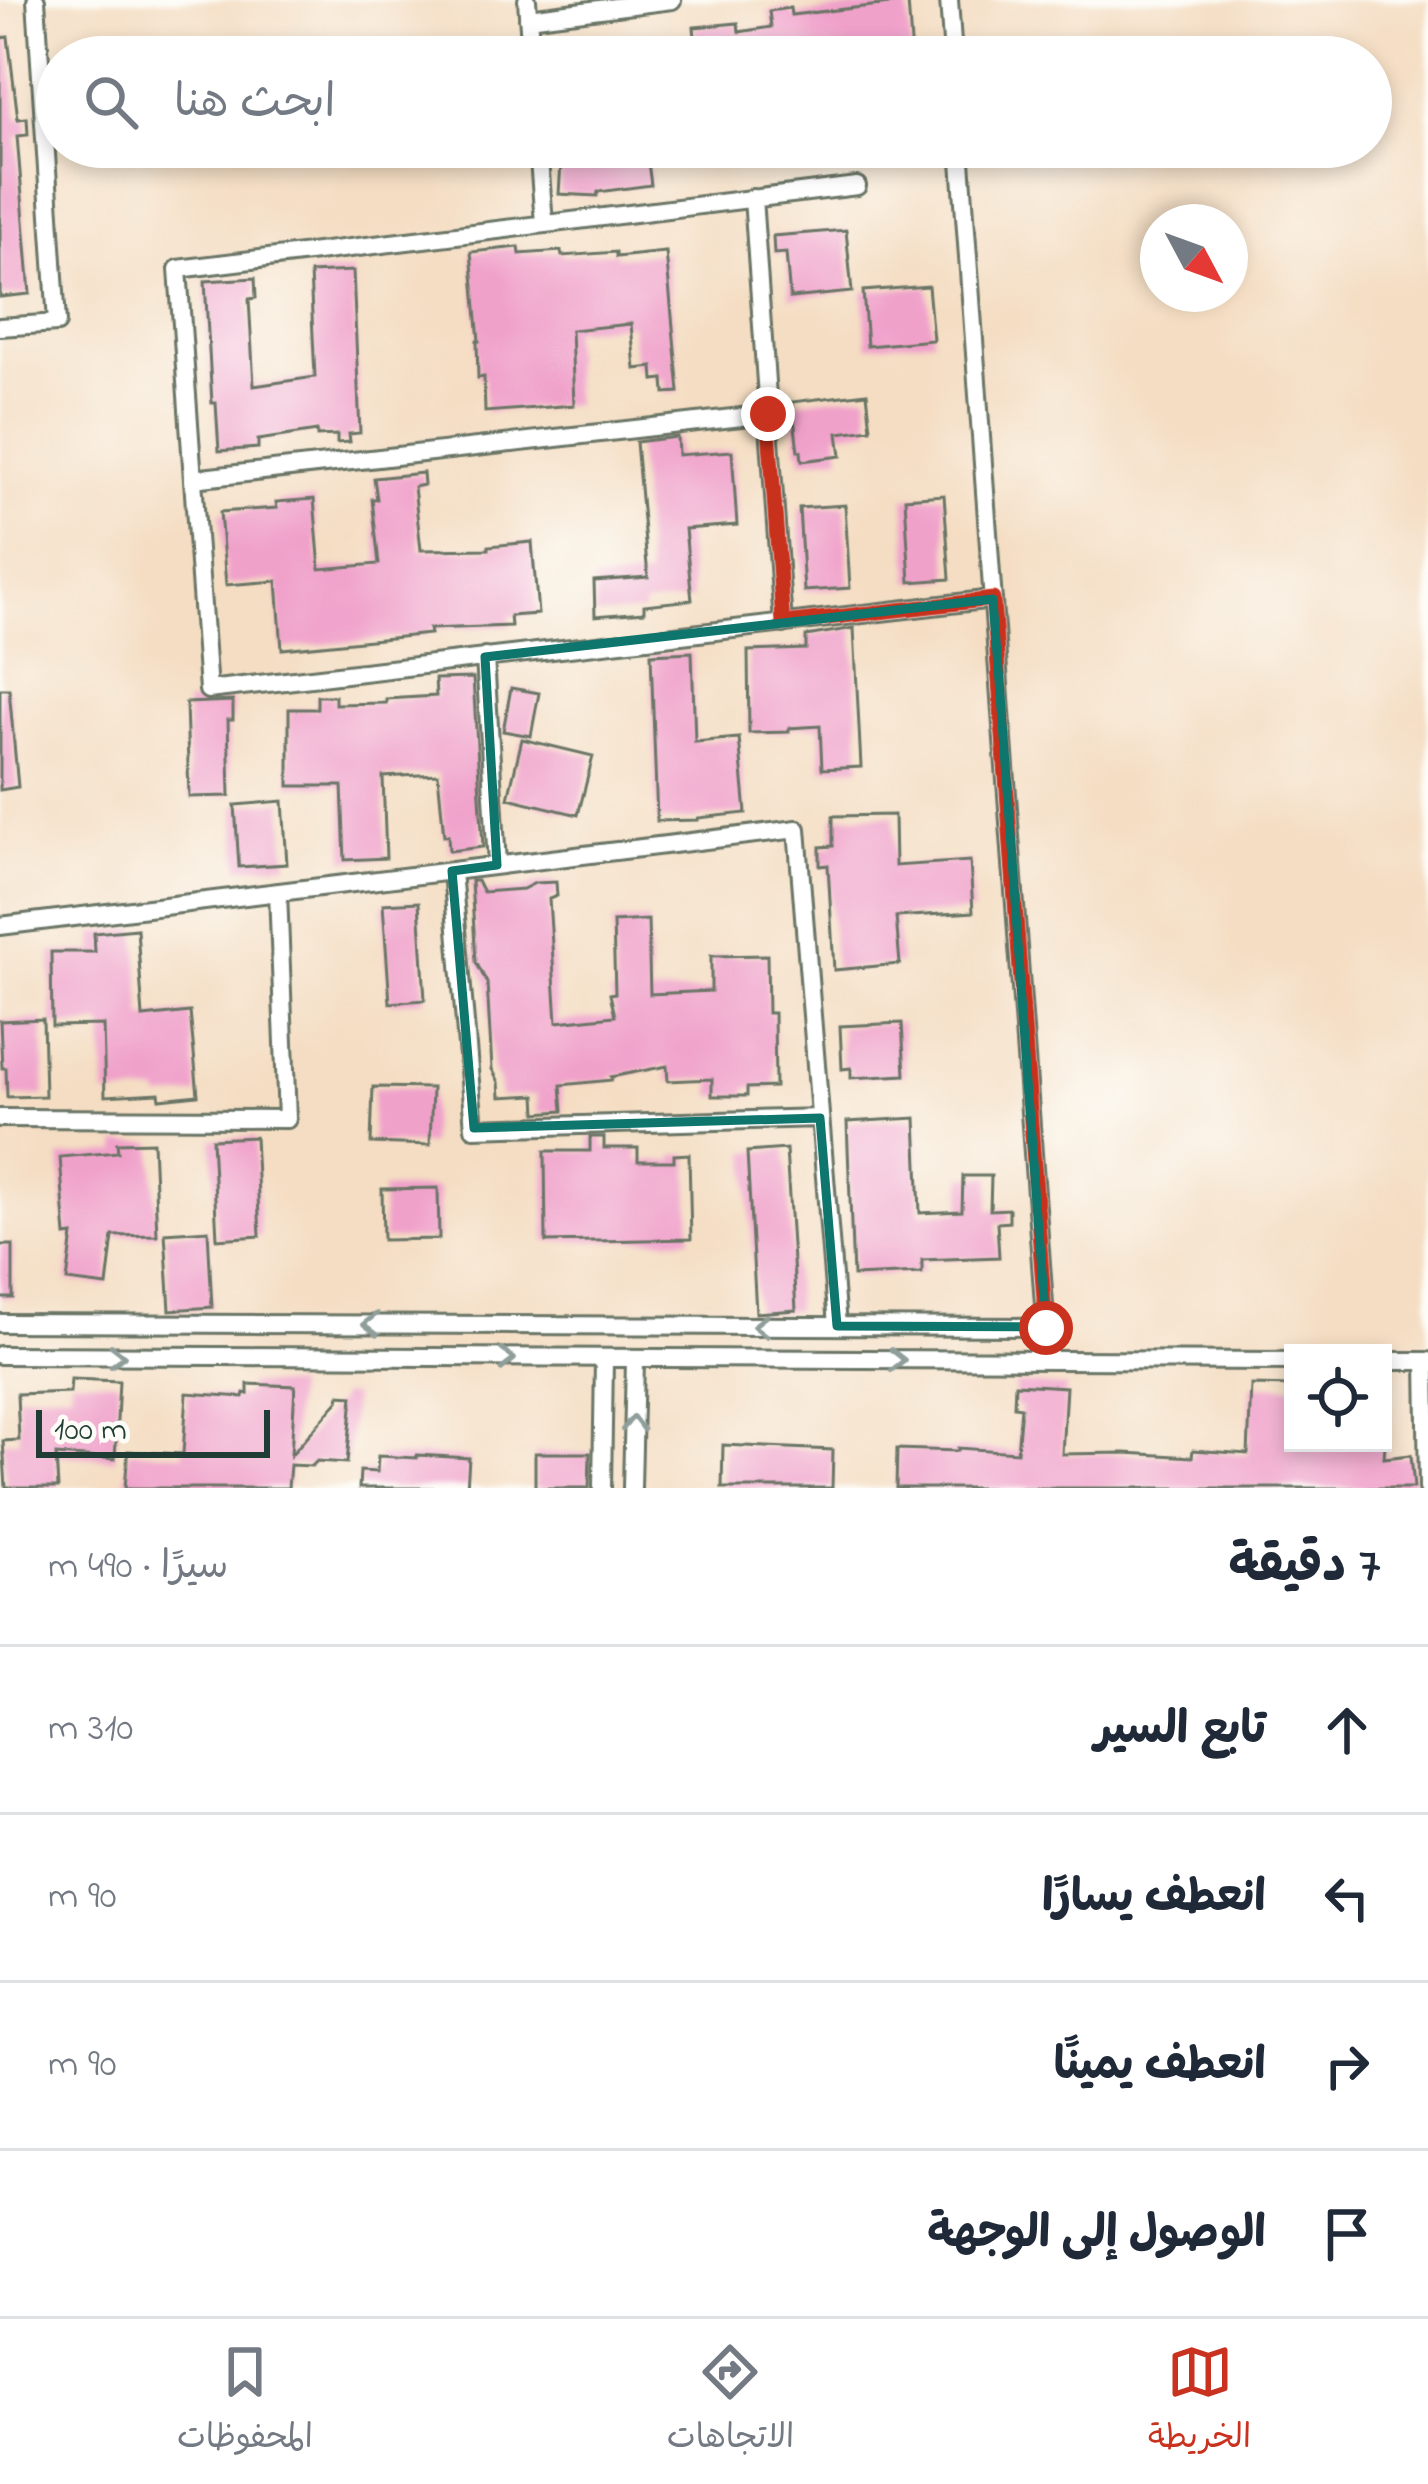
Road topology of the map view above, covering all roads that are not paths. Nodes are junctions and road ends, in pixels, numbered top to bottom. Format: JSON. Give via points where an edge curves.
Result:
{"nodes":[{"id":1,"x":36,"y":0,"type":"edge"},
{"id":2,"x":672,"y":0,"type":"edge"},
{"id":3,"x":949,"y":0,"type":"edge"},
{"id":4,"x":528,"y":9,"type":"edge"},
{"id":5,"x":38,"y":36,"type":"edge"},
{"id":6,"x":952,"y":36,"type":"edge"},
{"id":7,"x":47,"y":168,"type":"edge"},
{"id":8,"x":540,"y":168,"type":"edge"},
{"id":9,"x":962,"y":168,"type":"edge"},
{"id":10,"x":857,"y":186,"type":"dead end"},
{"id":11,"x":753,"y":198,"type":"junction"},
{"id":12,"x":544,"y":223,"type":"junction"},
{"id":13,"x":0,"y":327,"type":"edge"},
{"id":14,"x":768,"y":414,"type":"junction"},
{"id":15,"x":193,"y":479,"type":"junction"},
{"id":16,"x":993,"y":599,"type":"junction"},
{"id":17,"x":783,"y":623,"type":"junction"},
{"id":18,"x":485,"y":657,"type":"junction"},
{"id":19,"x":497,"y":865,"type":"junction"},
{"id":20,"x":452,"y":871,"type":"junction"},
{"id":21,"x":278,"y":892,"type":"junction"},
{"id":22,"x":0,"y":926,"type":"edge"},
{"id":23,"x":0,"y":1118,"type":"edge"},
{"id":24,"x":820,"y":1118,"type":"junction"},
{"id":25,"x":0,"y":1323,"type":"edge"},
{"id":26,"x":837,"y":1327,"type":"junction"},
{"id":27,"x":1046,"y":1328,"type":"junction"},
{"id":28,"x":0,"y":1354,"type":"edge"},
{"id":29,"x":604,"y":1360,"type":"junction"},
{"id":30,"x":634,"y":1360,"type":"junction"},
{"id":31,"x":1048,"y":1360,"type":"junction"},
{"id":32,"x":1284,"y":1361,"type":"edge"},
{"id":33,"x":1392,"y":1361,"type":"edge"},
{"id":34,"x":1427,"y":1361,"type":"edge"},
{"id":35,"x":602,"y":1488,"type":"edge"},
{"id":36,"x":632,"y":1488,"type":"edge"},
{"id":37,"x":1428,"y":1488,"type":"edge"}],
"edges":[{"from":1,"to":5,"type":"street"},
{"from":2,"to":4,"type":"street"},
{"from":3,"to":6,"type":"street"},
{"from":7,"to":13,"type":"street","via":[[57,323]]},
{"from":8,"to":12,"type":"street"},
{"from":9,"to":16,"type":"street"},
{"from":10,"to":11,"type":"street"},
{"from":11,"to":12,"type":"street"},
{"from":11,"to":14,"type":"street"},
{"from":12,"to":15,"type":"street","via":[[178,269]]},
{"from":14,"to":15,"type":"street"},
{"from":14,"to":17,"type":"street"},
{"from":15,"to":18,"type":"street","via":[[208,690]]},
{"from":16,"to":17,"type":"street"},
{"from":16,"to":27,"type":"street"},
{"from":17,"to":18,"type":"street"},
{"from":18,"to":19,"type":"street"},
{"from":19,"to":20,"type":"street"},
{"from":19,"to":24,"type":"street","via":[[797,829]]},
{"from":20,"to":21,"type":"street"},
{"from":20,"to":24,"type":"street","via":[[474,1128]]},
{"from":21,"to":22,"type":"street"},
{"from":21,"to":23,"type":"street","via":[[287,1119]]},
{"from":24,"to":26,"type":"street"},
{"from":26,"to":25,"type":"street","one_way":true},
{"from":26,"to":27,"type":"street"},
{"from":27,"to":31,"type":"street"},
{"from":28,"to":29,"type":"street","one_way":true},
{"from":29,"to":30,"type":"street"},
{"from":29,"to":35,"type":"street"},
{"from":30,"to":31,"type":"street","one_way":true},
{"from":36,"to":30,"type":"street","one_way":true},
{"from":31,"to":32,"type":"street"},
{"from":33,"to":34,"type":"street"},
{"from":34,"to":37,"type":"street"}]}
